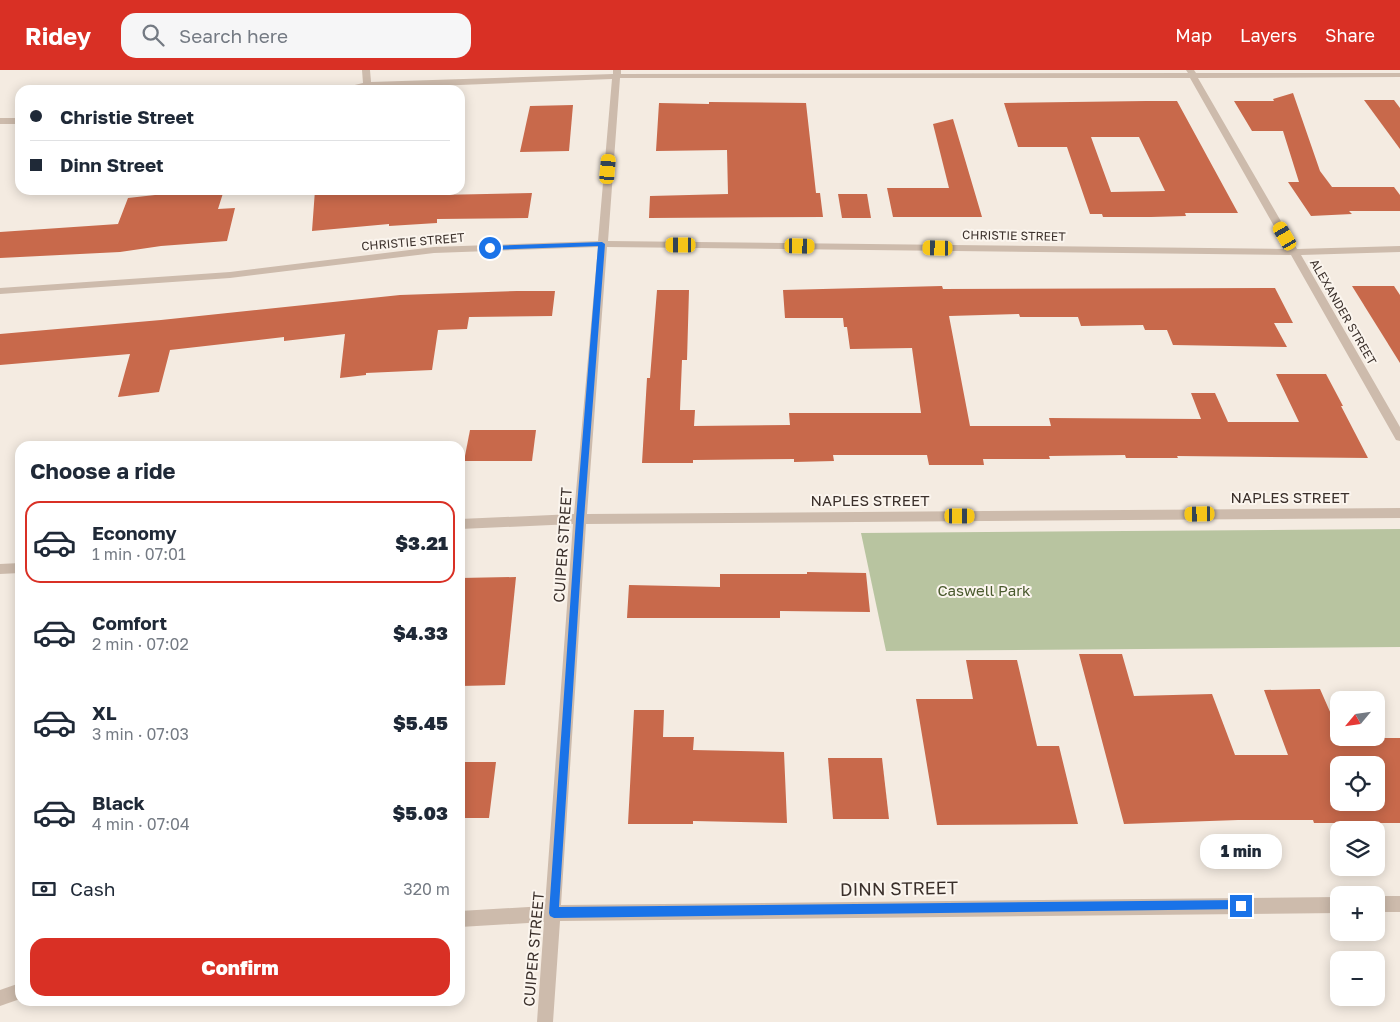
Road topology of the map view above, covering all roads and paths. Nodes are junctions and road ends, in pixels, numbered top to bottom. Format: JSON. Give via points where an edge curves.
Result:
{"nodes":[{"id":1,"x":366,"y":70,"type":"edge"},
{"id":2,"x":616,"y":73,"type":"edge"},
{"id":3,"x":1192,"y":73,"type":"edge"},
{"id":4,"x":1400,"y":75,"type":"edge"},
{"id":5,"x":367,"y":85,"type":"joint"},
{"id":6,"x":0,"y":121,"type":"edge"},
{"id":7,"x":15,"y":121,"type":"edge"},
{"id":8,"x":602,"y":244,"type":"junction"},
{"id":9,"x":1400,"y":249,"type":"edge"},
{"id":10,"x":1294,"y":252,"type":"junction"},
{"id":11,"x":0,"y":291,"type":"edge"},
{"id":12,"x":1400,"y":437,"type":"edge"},
{"id":13,"x":1400,"y":513,"type":"edge"},
{"id":14,"x":580,"y":519,"type":"junction"},
{"id":15,"x":465,"y":524,"type":"edge"},
{"id":16,"x":15,"y":568,"type":"edge"},
{"id":17,"x":0,"y":569,"type":"edge"},
{"id":18,"x":1330,"y":904,"type":"edge"},
{"id":19,"x":1385,"y":904,"type":"edge"},
{"id":20,"x":1400,"y":904,"type":"edge"},
{"id":21,"x":554,"y":913,"type":"junction"},
{"id":22,"x":465,"y":919,"type":"edge"},
{"id":23,"x":15,"y":993,"type":"edge"},
{"id":24,"x":0,"y":998,"type":"edge"},
{"id":25,"x":545,"y":1022,"type":"edge"}],
"edges":[{"from":1,"to":5,"type":"street"},
{"from":2,"to":3,"type":"street"},
{"from":2,"to":5,"type":"street"},
{"from":2,"to":8,"type":"street","name":"CUIPER STREET"},
{"from":3,"to":4,"type":"street"},
{"from":3,"to":10,"type":"street","name":"ALEXANDER STREET"},
{"from":6,"to":7,"type":"street"},
{"from":8,"to":10,"type":"street","name":"CHRISTIE STREET"},
{"from":8,"to":11,"type":"street","name":"CHRISTIE STREET","via":[[434,250],[230,275]]},
{"from":8,"to":14,"type":"street","name":"CUIPER STREET"},
{"from":9,"to":10,"type":"street","name":"CHRISTIE STREET"},
{"from":10,"to":12,"type":"street","name":"ALEXANDER STREET"},
{"from":13,"to":14,"type":"street","name":"NAPLES STREET"},
{"from":14,"to":15,"type":"street","name":"NAPLES STREET"},
{"from":14,"to":21,"type":"street","name":"CUIPER STREET"},
{"from":16,"to":17,"type":"street"},
{"from":18,"to":21,"type":"street","name":"DINN STREET"},
{"from":19,"to":20,"type":"street"},
{"from":21,"to":22,"type":"street","name":"DINN STREET"},
{"from":21,"to":25,"type":"street","name":"CUIPER STREET"},
{"from":23,"to":24,"type":"street"}]}
